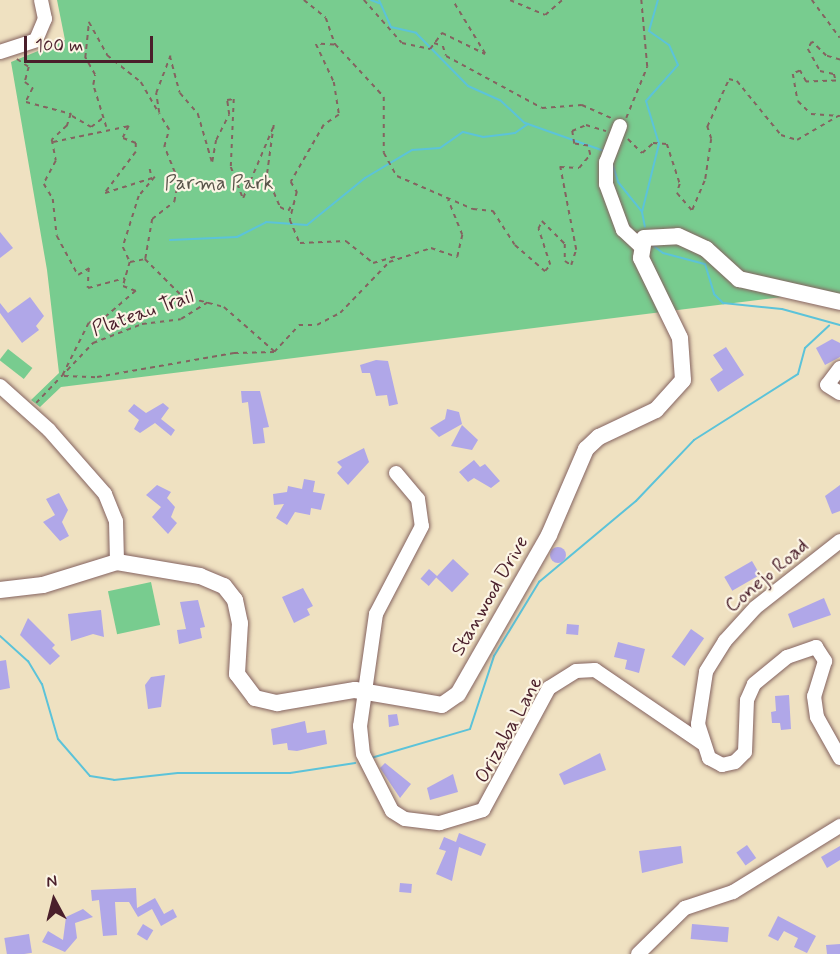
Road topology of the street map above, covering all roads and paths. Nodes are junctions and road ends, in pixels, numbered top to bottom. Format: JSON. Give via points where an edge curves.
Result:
{"nodes":[{"id":1,"x":41,"y":0,"type":"edge"},
{"id":2,"x":304,"y":0,"type":"edge"},
{"id":3,"x":364,"y":0,"type":"edge"},
{"id":4,"x":452,"y":0,"type":"edge"},
{"id":5,"x":510,"y":0,"type":"edge"},
{"id":6,"x":562,"y":0,"type":"edge"},
{"id":7,"x":641,"y":0,"type":"edge"},
{"id":8,"x":812,"y":0,"type":"edge"},
{"id":9,"x":840,"y":38,"type":"edge"},
{"id":10,"x":335,"y":44,"type":"junction"},
{"id":11,"x":434,"y":44,"type":"junction"},
{"id":12,"x":5,"y":51,"type":"edge"},
{"id":13,"x":840,"y":60,"type":"edge"},
{"id":14,"x":159,"y":113,"type":"junction"},
{"id":15,"x":71,"y":116,"type":"junction"},
{"id":16,"x":839,"y":116,"type":"edge"},
{"id":17,"x":104,"y":117,"type":"junction"},
{"id":18,"x":620,"y":126,"type":"junction"},
{"id":19,"x":106,"y":127,"type":"junction"},
{"id":20,"x":53,"y":142,"type":"junction"},
{"id":21,"x":150,"y":169,"type":"dead end"},
{"id":22,"x":151,"y":175,"type":"junction"},
{"id":23,"x":447,"y":199,"type":"junction"},
{"id":24,"x":291,"y":206,"type":"junction"},
{"id":25,"x":639,"y":245,"type":"junction"},
{"id":26,"x":399,"y":258,"type":"junction"},
{"id":27,"x":145,"y":259,"type":"junction"},
{"id":28,"x":130,"y":262,"type":"junction"},
{"id":29,"x":125,"y":278,"type":"junction"},
{"id":30,"x":209,"y":300,"type":"junction"},
{"id":31,"x":839,"y":307,"type":"edge"},
{"id":32,"x":274,"y":351,"type":"junction"},
{"id":33,"x":840,"y":368,"type":"edge"},
{"id":34,"x":64,"y":376,"type":"junction"},
{"id":35,"x":0,"y":386,"type":"edge"},
{"id":36,"x":840,"y":393,"type":"edge"},
{"id":37,"x":29,"y":410,"type":"junction"},
{"id":38,"x":396,"y":473,"type":"dead end"},
{"id":39,"x":840,"y":541,"type":"edge"},
{"id":40,"x":117,"y":562,"type":"junction"},
{"id":41,"x":0,"y":590,"type":"edge"},
{"id":42,"x":366,"y":690,"type":"junction"},
{"id":43,"x":702,"y":743,"type":"junction"},
{"id":44,"x":840,"y":758,"type":"edge"},
{"id":45,"x":840,"y":826,"type":"edge"},
{"id":46,"x":638,"y":954,"type":"edge"}],
"edges":[{"from":1,"to":12,"type":"street","via":[[45,19],[40,35]]},
{"from":2,"to":10,"type":"path","via":[[326,18]]},
{"from":3,"to":11,"type":"path","via":[[402,43],[426,50]]},
{"from":4,"to":11,"type":"path","via":[[485,54],[445,33],[437,34]]},
{"from":5,"to":6,"type":"path","via":[[545,15]]},
{"from":7,"to":18,"type":"path","via":[[647,67]]},
{"from":8,"to":9,"type":"path"},
{"from":10,"to":23,"type":"path","via":[[384,97],[387,165],[397,176]]},
{"from":10,"to":24,"type":"path","via":[[316,44],[339,115],[324,125],[291,182],[297,192]]},
{"from":11,"to":18,"type":"path","via":[[443,46],[446,56],[542,108],[591,106]]},
{"from":12,"to":15,"type":"path","via":[[30,70],[25,82],[33,88],[26,102]]},
{"from":13,"to":16,"type":"path","via":[[826,56],[812,42],[808,49],[820,71],[834,74],[836,81],[806,82],[800,71],[793,74],[798,101],[812,114]]},
{"from":14,"to":17,"type":"path","via":[[126,66],[116,65],[107,55],[89,22],[85,58],[95,75],[93,85]]},
{"from":14,"to":24,"type":"path","via":[[156,93],[168,55],[180,93],[198,114],[212,162],[216,140],[229,115],[227,100],[234,99],[231,167],[243,198],[274,124],[267,176],[280,207],[288,211]]},
{"from":14,"to":27,"type":"path","via":[[169,130],[164,147],[178,181],[174,202],[152,219]]},
{"from":15,"to":17,"type":"path","via":[[91,127]]},
{"from":15,"to":20,"type":"path"},
{"from":16,"to":18,"type":"path","via":[[797,140],[781,135],[737,81],[729,79],[707,127],[711,139],[705,179],[692,210],[677,193],[680,184],[667,144],[653,143],[648,153],[635,150]]},
{"from":17,"to":19,"type":"path"},
{"from":18,"to":23,"type":"path","via":[[595,132],[578,125],[572,138],[574,144],[588,146],[590,155],[579,168],[560,167],[576,231],[571,265],[565,261],[566,244],[542,221],[538,229],[550,265],[546,271],[516,245],[493,211]]},
{"from":18,"to":25,"type":"street","via":[[609,157],[614,208],[623,230]]},
{"from":19,"to":20,"type":"path"},
{"from":19,"to":22,"type":"path","via":[[129,126],[123,138],[138,145],[105,193]]},
{"from":20,"to":29,"type":"path","name":"Plateau Trail","via":[[56,162],[44,184],[52,199],[60,243],[78,275],[88,268],[88,288]]},
{"from":21,"to":22,"type":"path"},
{"from":22,"to":28,"type":"path","name":"Plateau Trail","via":[[154,179],[139,196],[126,234],[123,247]]},
{"from":23,"to":26,"type":"path","via":[[462,235],[457,257],[431,248]]},
{"from":24,"to":26,"type":"path","via":[[300,243],[346,241],[373,263],[390,254]]},
{"from":25,"to":31,"type":"main road","via":[[650,235],[678,236],[706,249],[739,279]]},
{"from":25,"to":42,"type":"main road","name":"Stanwood Drive","via":[[680,339],[686,364],[680,386],[656,410],[599,437],[584,452],[549,535],[455,698],[425,706]]},
{"from":26,"to":32,"type":"path","via":[[340,313],[317,325],[299,325],[287,339],[277,343]]},
{"from":27,"to":28,"type":"path"},
{"from":27,"to":30,"type":"path","name":"Plateau Trail","via":[[182,296]]},
{"from":28,"to":29,"type":"path","name":"Plateau Trail"},
{"from":29,"to":34,"type":"path","name":"Plateau Trail","via":[[124,289],[136,291],[100,322],[89,323]]},
{"from":30,"to":32,"type":"path","via":[[254,330]]},
{"from":30,"to":34,"type":"path","name":"Plateau Trail","via":[[179,320],[104,337]]},
{"from":32,"to":34,"type":"path","via":[[97,377]]},
{"from":33,"to":36,"type":"street","via":[[827,385]]},
{"from":34,"to":37,"type":"path"},
{"from":35,"to":37,"type":"street"},
{"from":37,"to":40,"type":"street","via":[[110,503]]},
{"from":38,"to":42,"type":"street","name":"Orizaba Lane","via":[[418,499],[422,526],[382,597]]},
{"from":39,"to":43,"type":"street","name":"Conejo Road","via":[[755,608],[714,657],[702,688]]},
{"from":40,"to":41,"type":"main road","name":"Stanwood Drive","via":[[43,585]]},
{"from":40,"to":42,"type":"main road","name":"Stanwood Drive","via":[[200,576],[228,589],[240,615],[237,674],[255,698],[277,703]]},
{"from":42,"to":43,"type":"street","name":"Orizaba Lane","via":[[360,719],[363,754],[387,804],[405,819],[450,823],[491,804],[549,688],[576,670],[595,670]]},
{"from":43,"to":44,"type":"street","via":[[715,762],[728,765],[741,758],[747,742],[747,700],[754,684],[811,646],[821,650],[825,661],[814,696],[817,717]]},
{"from":45,"to":46,"type":"street","via":[[738,890],[685,908]]}]}
